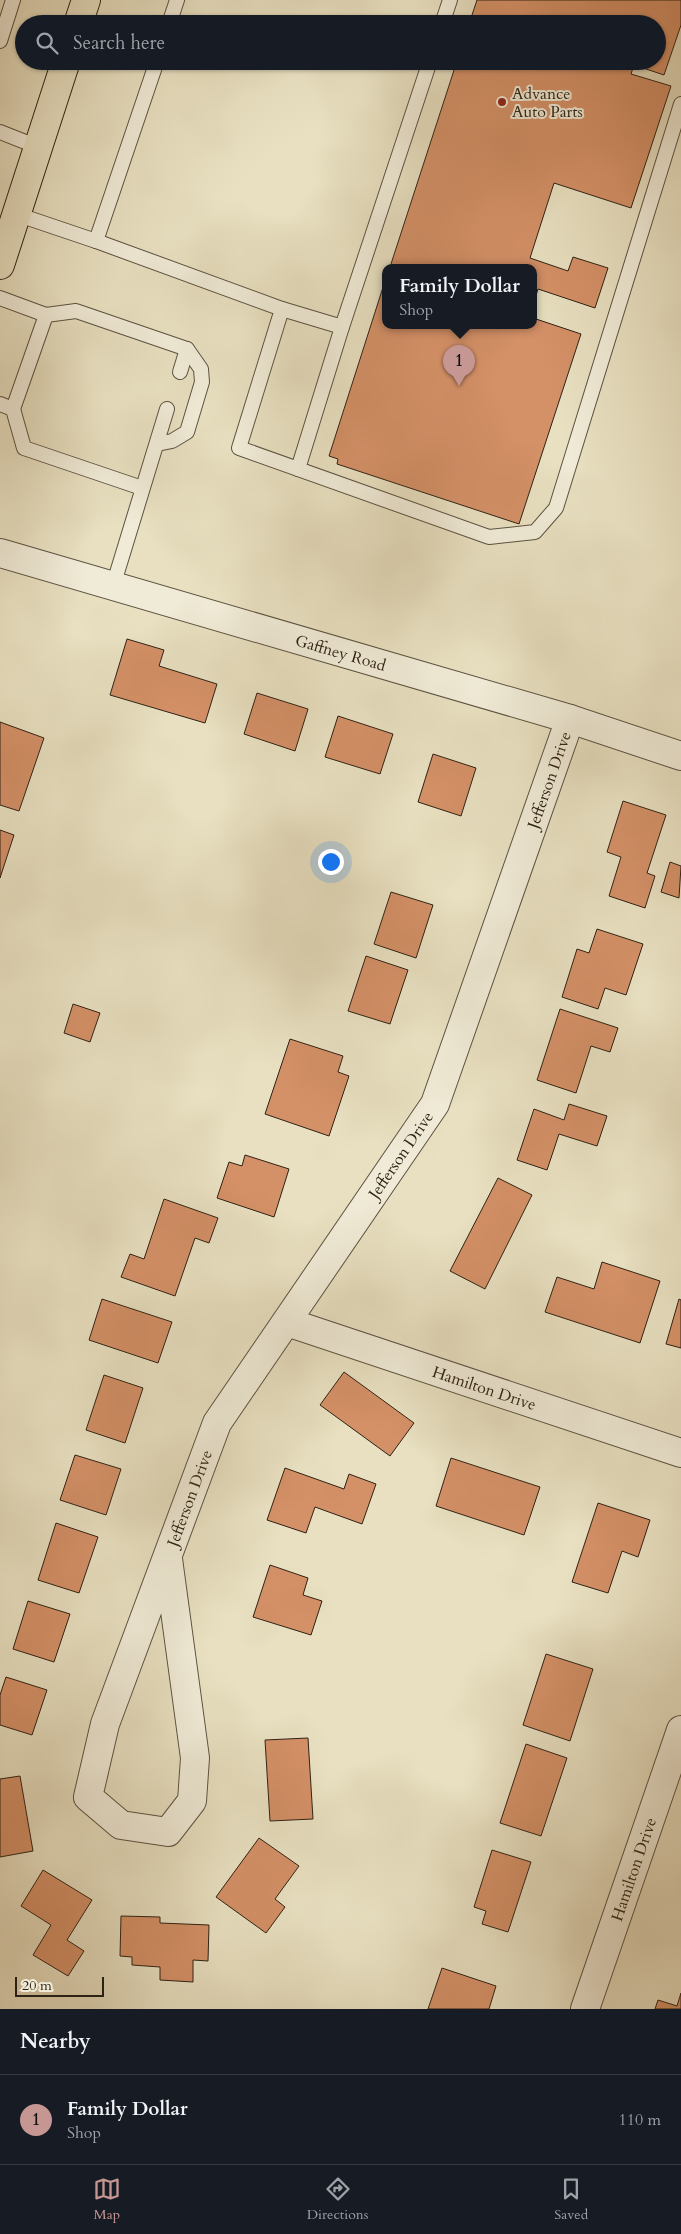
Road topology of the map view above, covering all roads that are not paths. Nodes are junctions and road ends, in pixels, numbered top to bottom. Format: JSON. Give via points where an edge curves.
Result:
{"nodes":[{"id":1,"x":13,"y":0,"type":"edge"},
{"id":2,"x":86,"y":0,"type":"edge"},
{"id":3,"x":177,"y":0,"type":"edge"},
{"id":4,"x":450,"y":0,"type":"edge"},
{"id":5,"x":81,"y":15,"type":"edge"},
{"id":6,"x":172,"y":15,"type":"edge"},
{"id":7,"x":445,"y":15,"type":"edge"},
{"id":8,"x":0,"y":41,"type":"edge"},
{"id":9,"x":63,"y":70,"type":"edge"},
{"id":10,"x":154,"y":70,"type":"edge"},
{"id":11,"x":427,"y":70,"type":"edge"},
{"id":12,"x":681,"y":104,"type":"edge"},
{"id":13,"x":0,"y":132,"type":"edge"},
{"id":14,"x":38,"y":147,"type":"junction"},
{"id":15,"x":16,"y":214,"type":"junction"},
{"id":16,"x":96,"y":242,"type":"junction"},
{"id":17,"x":2,"y":250,"type":"edge"},
{"id":18,"x":0,"y":298,"type":"edge"},
{"id":19,"x":282,"y":309,"type":"junction"},
{"id":20,"x":46,"y":315,"type":"junction"},
{"id":21,"x":342,"y":327,"type":"junction"},
{"id":22,"x":187,"y":349,"type":"junction"},
{"id":23,"x":180,"y":372,"type":"dead end"},
{"id":24,"x":6,"y":407,"type":"edge"},
{"id":25,"x":167,"y":409,"type":"dead end"},
{"id":26,"x":157,"y":444,"type":"junction"},
{"id":27,"x":298,"y":469,"type":"junction"},
{"id":28,"x":142,"y":488,"type":"junction"},
{"id":29,"x":0,"y":553,"type":"edge"},
{"id":30,"x":113,"y":586,"type":"junction"},
{"id":31,"x":570,"y":719,"type":"junction"},
{"id":32,"x":681,"y":756,"type":"edge"},
{"id":33,"x":286,"y":1322,"type":"junction"},
{"id":34,"x":681,"y":1453,"type":"edge"},
{"id":35,"x":168,"y":1558,"type":"junction"},
{"id":36,"x":681,"y":1730,"type":"edge"},
{"id":37,"x":585,"y":2009,"type":"edge"}],
"edges":[{"from":1,"to":8,"type":"lane"},
{"from":2,"to":5,"type":"highway"},
{"from":3,"to":6,"type":"lane"},
{"from":4,"to":7,"type":"lane"},
{"from":9,"to":14,"type":"highway"},
{"from":10,"to":16,"type":"lane"},
{"from":11,"to":21,"type":"lane"},
{"from":12,"to":27,"type":"lane","via":[[556,508],[535,532],[489,537]]},
{"from":13,"to":14,"type":"lane"},
{"from":14,"to":15,"type":"highway"},
{"from":15,"to":16,"type":"lane"},
{"from":15,"to":17,"type":"highway"},
{"from":16,"to":19,"type":"lane"},
{"from":18,"to":20,"type":"lane"},
{"from":19,"to":21,"type":"lane"},
{"from":19,"to":27,"type":"lane","via":[[239,448]]},
{"from":20,"to":22,"type":"lane","via":[[76,311]]},
{"from":20,"to":24,"type":"lane"},
{"from":21,"to":27,"type":"lane"},
{"from":22,"to":23,"type":"lane"},
{"from":22,"to":26,"type":"lane","via":[[201,369],[202,382],[187,432],[172,441]]},
{"from":24,"to":28,"type":"lane","via":[[24,448]]},
{"from":25,"to":26,"type":"lane"},
{"from":26,"to":28,"type":"lane"},
{"from":28,"to":30,"type":"lane"},
{"from":29,"to":30,"type":"street","name":"Gaffney Road"},
{"from":30,"to":31,"type":"street","name":"Gaffney Road"},
{"from":31,"to":32,"type":"street","name":"Gaffney Road"},
{"from":31,"to":33,"type":"street","name":"Jefferson Drive","via":[[435,1104]]},
{"from":33,"to":34,"type":"street","name":"Hamilton Drive"},
{"from":33,"to":35,"type":"street","name":"Jefferson Drive","via":[[216,1423]]},
{"from":35,"to":35,"type":"street","name":"Jefferson Drive","via":[[105,1724],[88,1797],[121,1825],[168,1832],[192,1801],[195,1758]]},
{"from":36,"to":37,"type":"street","name":"Hamilton Drive"}]}
